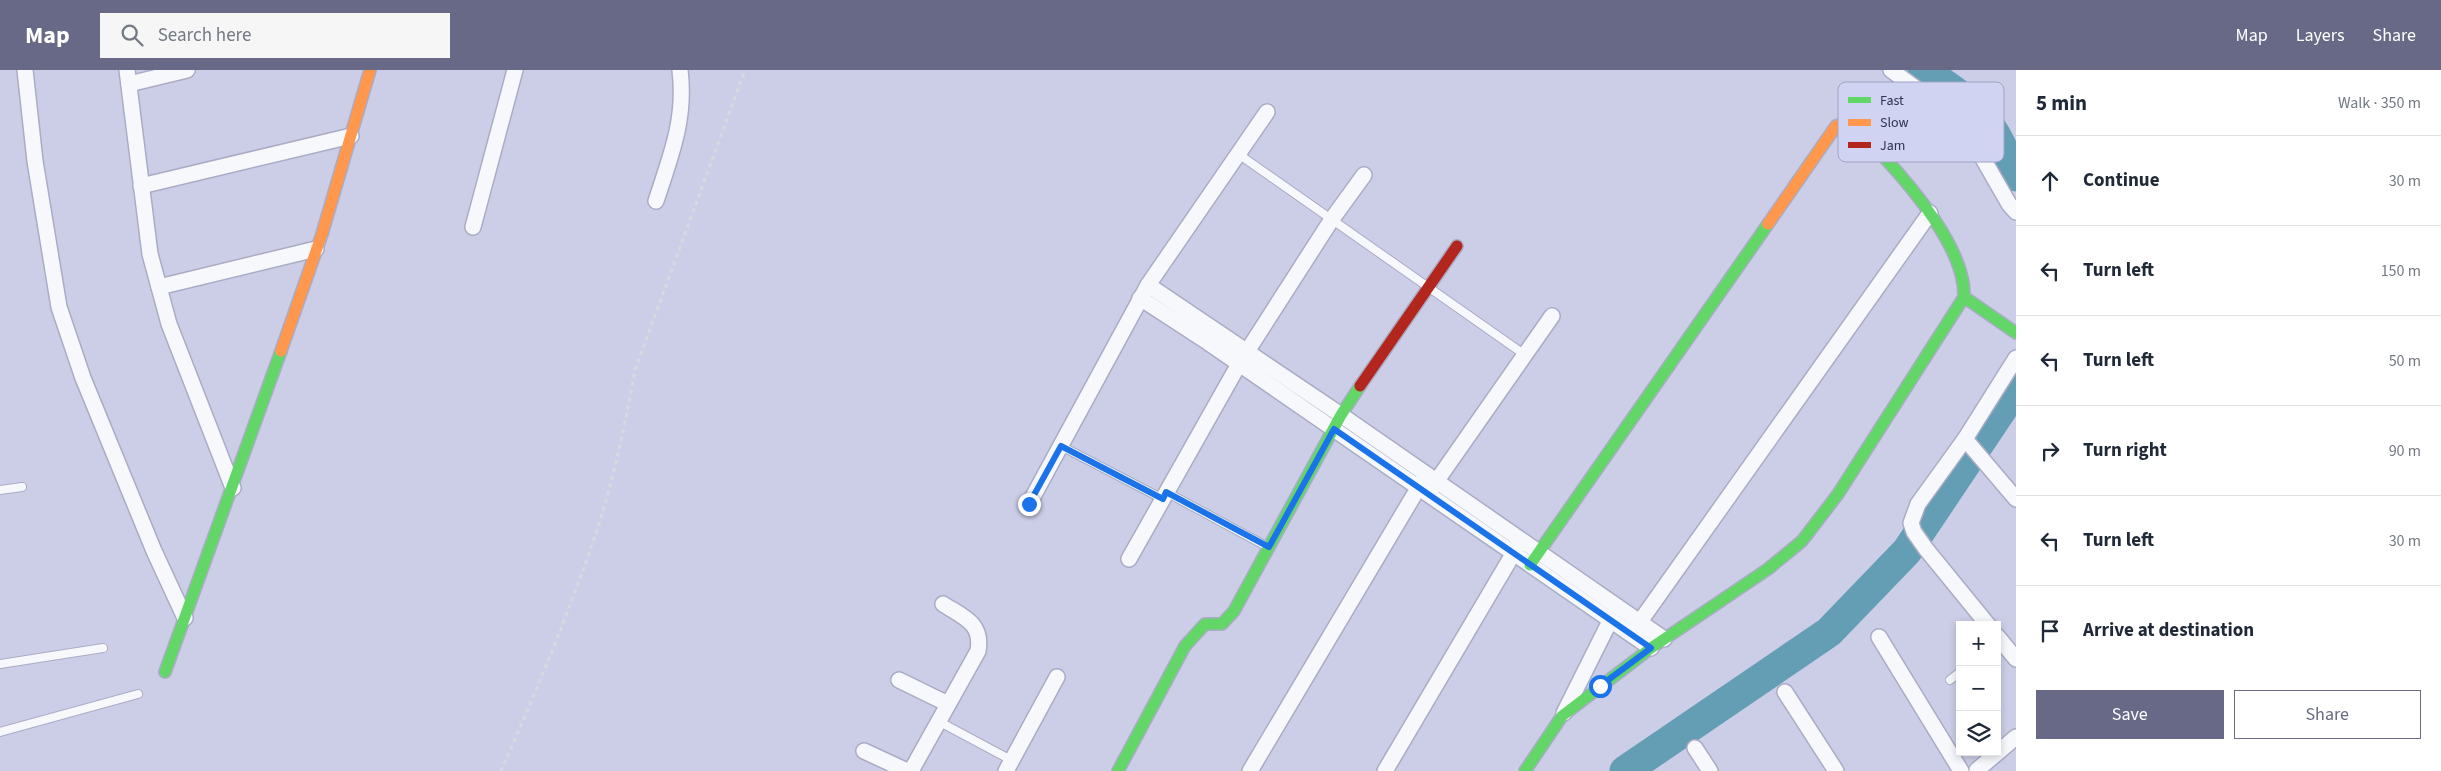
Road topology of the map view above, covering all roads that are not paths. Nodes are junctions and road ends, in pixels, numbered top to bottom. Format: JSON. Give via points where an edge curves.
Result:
{"nodes":[{"id":1,"x":25,"y":70,"type":"edge"},
{"id":2,"x":187,"y":70,"type":"edge"},
{"id":3,"x":370,"y":70,"type":"edge"},
{"id":4,"x":515,"y":70,"type":"edge"},
{"id":5,"x":680,"y":70,"type":"edge"},
{"id":6,"x":1891,"y":70,"type":"edge"},
{"id":7,"x":128,"y":77,"type":"edge"},
{"id":8,"x":1907,"y":82,"type":"edge"},
{"id":9,"x":1267,"y":112,"type":"dead end"},
{"id":10,"x":1838,"y":125,"type":"edge"},
{"id":11,"x":351,"y":136,"type":"junction"},
{"id":12,"x":1237,"y":154,"type":"junction"},
{"id":13,"x":1887,"y":162,"type":"edge"},
{"id":14,"x":1985,"y":162,"type":"edge"},
{"id":15,"x":1364,"y":175,"type":"dead end"},
{"id":16,"x":141,"y":186,"type":"junction"},
{"id":17,"x":656,"y":201,"type":"dead end"},
{"id":18,"x":2016,"y":212,"type":"edge"},
{"id":19,"x":1930,"y":213,"type":"junction"},
{"id":20,"x":1332,"y":219,"type":"junction"},
{"id":21,"x":473,"y":227,"type":"dead end"},
{"id":22,"x":1457,"y":246,"type":"dead end"},
{"id":23,"x":316,"y":250,"type":"junction"},
{"id":24,"x":1428,"y":286,"type":"junction"},
{"id":25,"x":159,"y":287,"type":"junction"},
{"id":26,"x":1144,"y":292,"type":"junction"},
{"id":27,"x":1964,"y":296,"type":"junction"},
{"id":28,"x":1552,"y":316,"type":"dead end"},
{"id":29,"x":2016,"y":333,"type":"edge"},
{"id":30,"x":1525,"y":355,"type":"junction"},
{"id":31,"x":1242,"y":358,"type":"junction"},
{"id":32,"x":2016,"y":358,"type":"edge"},
{"id":33,"x":1341,"y":415,"type":"junction"},
{"id":34,"x":1334,"y":429,"type":"junction"},
{"id":35,"x":1968,"y":442,"type":"junction"},
{"id":36,"x":1061,"y":446,"type":"junction"},
{"id":37,"x":1427,"y":484,"type":"junction"},
{"id":38,"x":22,"y":487,"type":"dead end"},
{"id":39,"x":233,"y":488,"type":"junction"},
{"id":40,"x":0,"y":490,"type":"edge"},
{"id":41,"x":1165,"y":496,"type":"junction"},
{"id":42,"x":2016,"y":499,"type":"edge"},
{"id":43,"x":1029,"y":504,"type":"dead end"},
{"id":44,"x":1269,"y":547,"type":"junction"},
{"id":45,"x":1517,"y":547,"type":"junction"},
{"id":46,"x":1129,"y":559,"type":"dead end"},
{"id":47,"x":1535,"y":559,"type":"junction"},
{"id":48,"x":943,"y":604,"type":"dead end"},
{"id":49,"x":185,"y":618,"type":"junction"},
{"id":50,"x":1610,"y":621,"type":"junction"},
{"id":51,"x":1985,"y":621,"type":"edge"},
{"id":52,"x":1635,"y":628,"type":"junction"},
{"id":53,"x":1879,"y":637,"type":"dead end"},
{"id":54,"x":1664,"y":639,"type":"junction"},
{"id":55,"x":2001,"y":642,"type":"edge"},
{"id":56,"x":103,"y":648,"type":"dead end"},
{"id":57,"x":1651,"y":648,"type":"junction"},
{"id":58,"x":2016,"y":659,"type":"edge"},
{"id":59,"x":0,"y":664,"type":"edge"},
{"id":60,"x":165,"y":672,"type":"dead end"},
{"id":61,"x":1956,"y":675,"type":"edge"},
{"id":62,"x":1058,"y":676,"type":"dead end"},
{"id":63,"x":899,"y":680,"type":"dead end"},
{"id":64,"x":1950,"y":680,"type":"dead end"},
{"id":65,"x":1785,"y":692,"type":"dead end"},
{"id":66,"x":138,"y":694,"type":"dead end"},
{"id":67,"x":948,"y":704,"type":"junction"},
{"id":68,"x":1562,"y":716,"type":"junction"},
{"id":69,"x":938,"y":721,"type":"junction"},
{"id":70,"x":0,"y":732,"type":"edge"},
{"id":71,"x":2016,"y":737,"type":"edge"},
{"id":72,"x":1695,"y":748,"type":"dead end"},
{"id":73,"x":864,"y":751,"type":"dead end"},
{"id":74,"x":1008,"y":766,"type":"edge"},
{"id":75,"x":1958,"y":770,"type":"edge"},
{"id":76,"x":1977,"y":770,"type":"edge"},
{"id":77,"x":907,"y":771,"type":"edge"},
{"id":78,"x":911,"y":771,"type":"edge"},
{"id":79,"x":1118,"y":771,"type":"edge"},
{"id":80,"x":1250,"y":771,"type":"edge"},
{"id":81,"x":1385,"y":771,"type":"edge"},
{"id":82,"x":1525,"y":771,"type":"edge"},
{"id":83,"x":1710,"y":771,"type":"edge"},
{"id":84,"x":1836,"y":771,"type":"edge"}],
"edges":[{"from":1,"to":49,"type":"street","via":[[36,170],[59,307],[83,378]]},
{"from":2,"to":7,"type":"street"},
{"from":3,"to":11,"type":"street"},
{"from":4,"to":21,"type":"street"},
{"from":5,"to":17,"type":"street","via":[[682,101],[678,136]]},
{"from":6,"to":8,"type":"street"},
{"from":7,"to":16,"type":"street"},
{"from":9,"to":12,"type":"street"},
{"from":10,"to":47,"type":"street"},
{"from":11,"to":16,"type":"street"},
{"from":11,"to":23,"type":"street"},
{"from":12,"to":20,"type":"lane"},
{"from":12,"to":26,"type":"street"},
{"from":13,"to":19,"type":"street"},
{"from":14,"to":18,"type":"street"},
{"from":15,"to":20,"type":"street"},
{"from":16,"to":25,"type":"street","via":[[150,254]]},
{"from":19,"to":27,"type":"street","via":[[1960,270],[1965,284]]},
{"from":19,"to":52,"type":"street"},
{"from":20,"to":24,"type":"lane"},
{"from":20,"to":31,"type":"street"},
{"from":22,"to":24,"type":"street"},
{"from":23,"to":25,"type":"street"},
{"from":23,"to":39,"type":"street"},
{"from":24,"to":30,"type":"lane"},
{"from":24,"to":33,"type":"street"},
{"from":25,"to":39,"type":"street","via":[[169,324]]},
{"from":26,"to":31,"type":"street"},
{"from":26,"to":36,"type":"street"},
{"from":27,"to":29,"type":"street"},
{"from":27,"to":54,"type":"street","via":[[1838,494],[1802,541]]},
{"from":28,"to":30,"type":"street"},
{"from":30,"to":37,"type":"street"},
{"from":31,"to":33,"type":"street"},
{"from":31,"to":34,"type":"street"},
{"from":31,"to":41,"type":"street"},
{"from":32,"to":35,"type":"street"},
{"from":33,"to":34,"type":"street"},
{"from":33,"to":37,"type":"street"},
{"from":34,"to":37,"type":"street"},
{"from":34,"to":44,"type":"street"},
{"from":35,"to":42,"type":"street"},
{"from":35,"to":51,"type":"street","via":[[1918,504],[1911,523],[1926,549]]},
{"from":36,"to":41,"type":"lane"},
{"from":36,"to":43,"type":"street"},
{"from":37,"to":45,"type":"street"},
{"from":37,"to":80,"type":"street"},
{"from":38,"to":40,"type":"lane"},
{"from":39,"to":49,"type":"street"},
{"from":41,"to":44,"type":"lane"},
{"from":41,"to":46,"type":"street"},
{"from":44,"to":79,"type":"street","via":[[1228,620],[1222,624],[1205,624],[1185,646]]},
{"from":45,"to":47,"type":"street"},
{"from":45,"to":81,"type":"street"},
{"from":47,"to":50,"type":"street"},
{"from":47,"to":52,"type":"street"},
{"from":48,"to":67,"type":"street","via":[[971,622],[980,640],[978,651]]},
{"from":49,"to":60,"type":"street"},
{"from":50,"to":52,"type":"street"},
{"from":50,"to":68,"type":"street"},
{"from":52,"to":54,"type":"street"},
{"from":52,"to":57,"type":"street"},
{"from":53,"to":75,"type":"street"},
{"from":54,"to":57,"type":"street"},
{"from":55,"to":58,"type":"street"},
{"from":56,"to":59,"type":"lane"},
{"from":57,"to":68,"type":"street"},
{"from":61,"to":64,"type":"lane"},
{"from":62,"to":74,"type":"street"},
{"from":63,"to":67,"type":"street"},
{"from":65,"to":84,"type":"street"},
{"from":66,"to":70,"type":"lane"},
{"from":67,"to":69,"type":"street"},
{"from":68,"to":82,"type":"street"},
{"from":69,"to":74,"type":"lane"},
{"from":69,"to":78,"type":"street"},
{"from":71,"to":76,"type":"street"},
{"from":72,"to":83,"type":"street"},
{"from":73,"to":77,"type":"street"}]}
